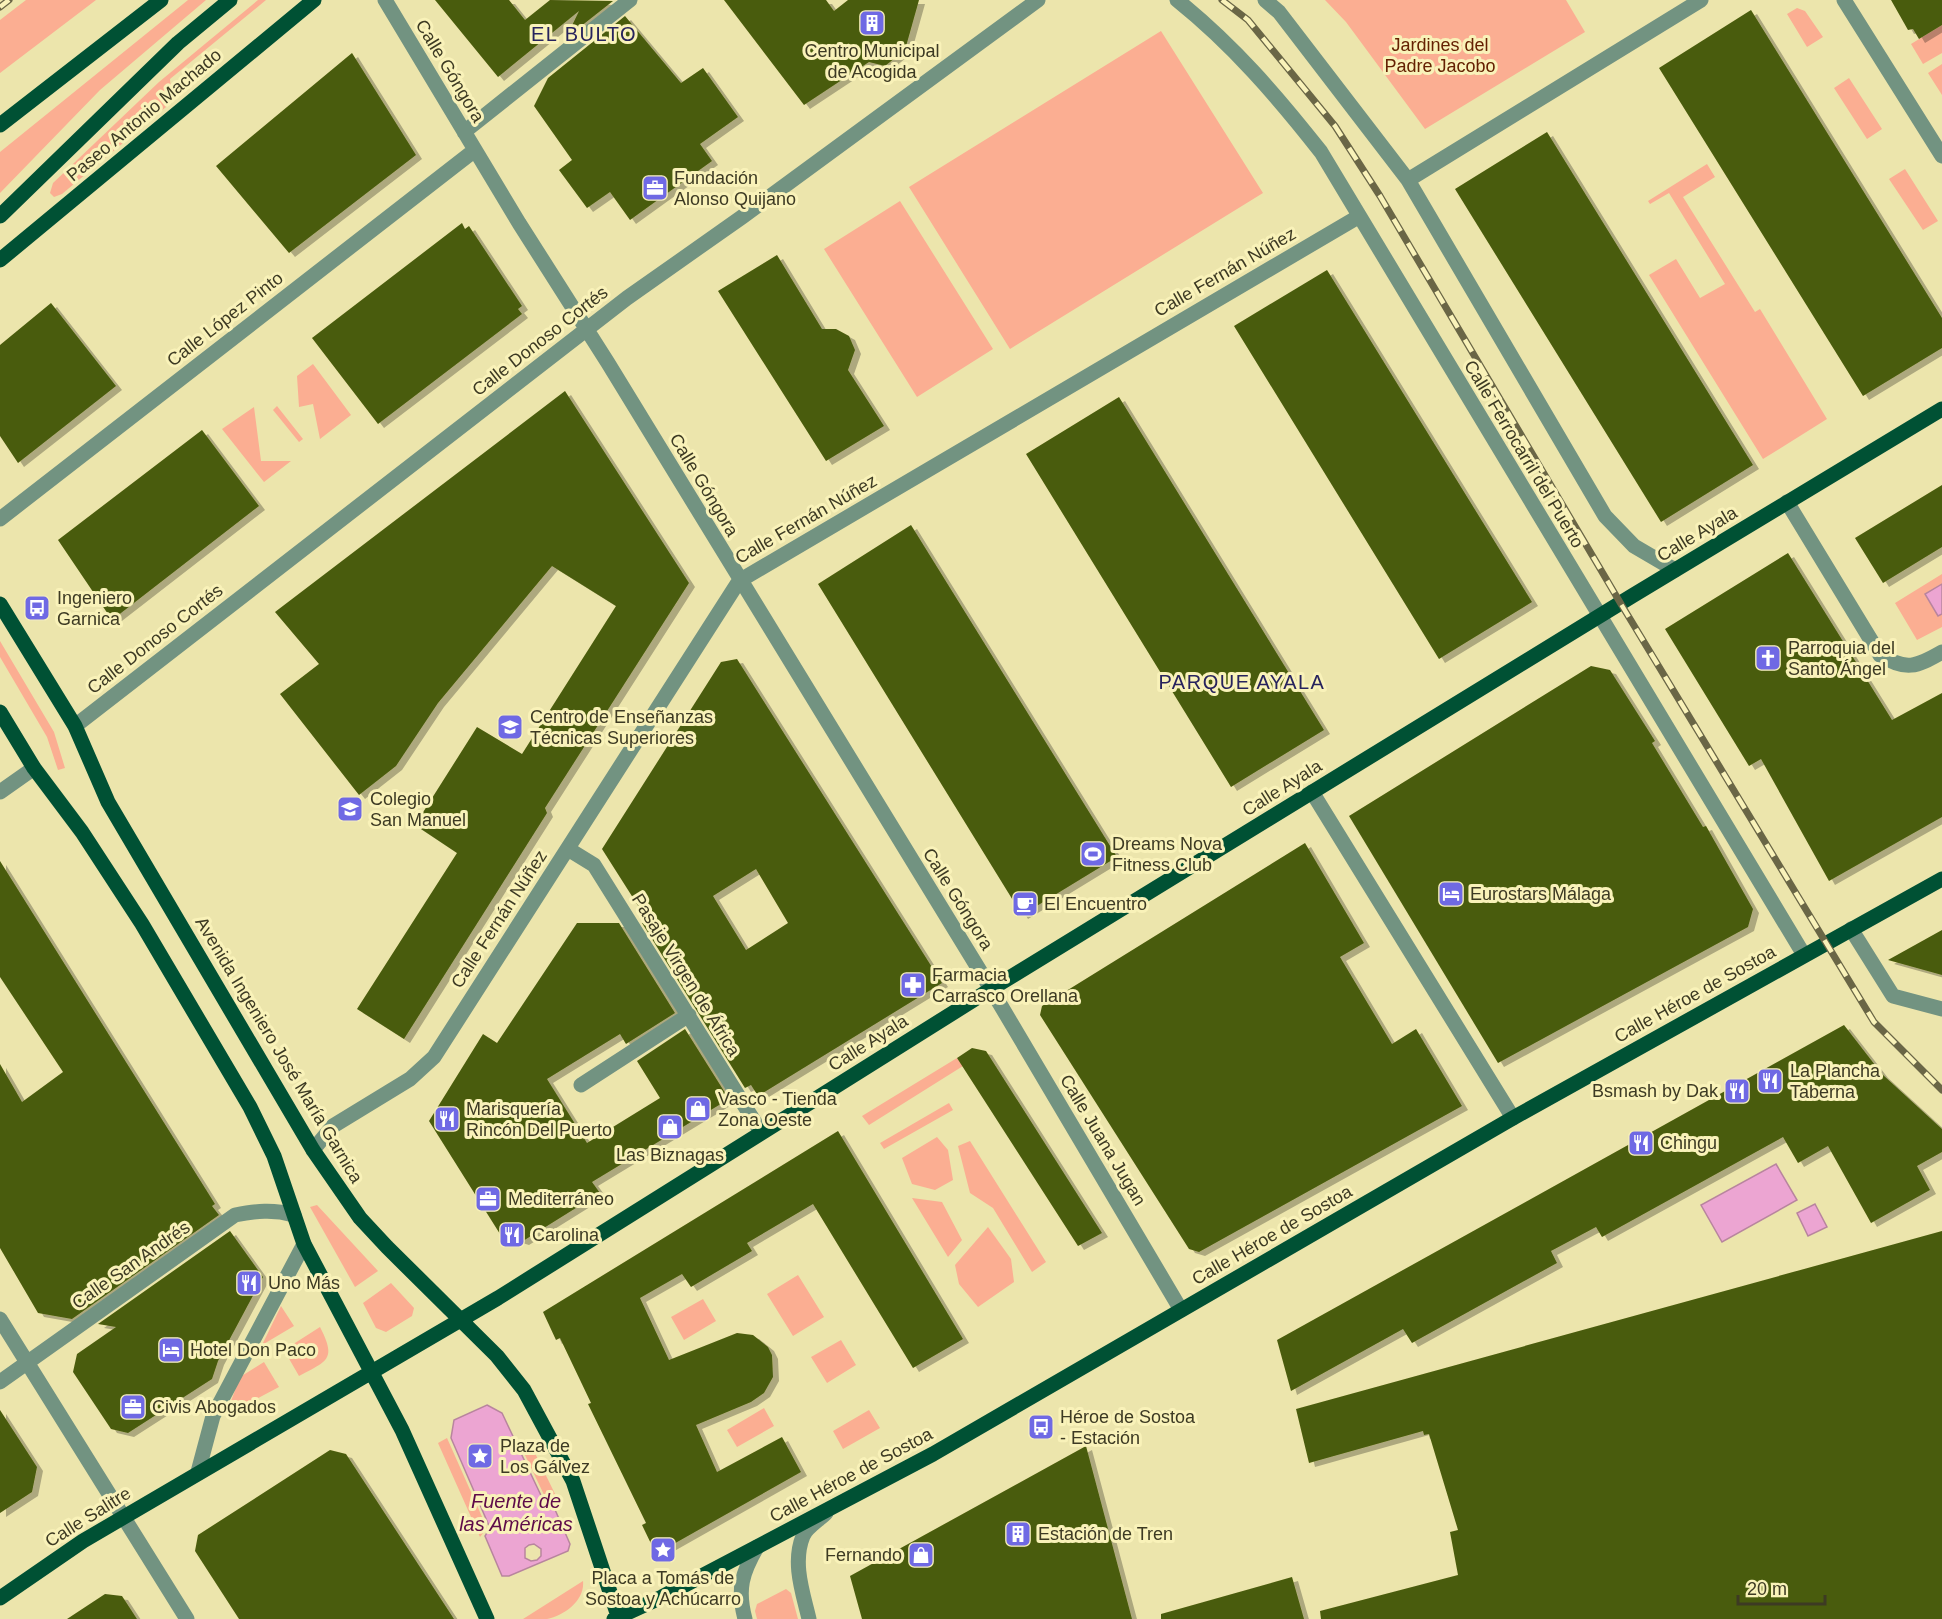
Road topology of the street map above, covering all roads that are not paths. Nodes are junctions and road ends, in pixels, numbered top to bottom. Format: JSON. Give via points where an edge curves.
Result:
{"nodes":[{"id":1,"x":161,"y":0,"type":"edge"},
{"id":2,"x":230,"y":0,"type":"edge"},
{"id":3,"x":314,"y":0,"type":"edge"},
{"id":4,"x":385,"y":0,"type":"edge"},
{"id":5,"x":630,"y":0,"type":"edge"},
{"id":6,"x":1038,"y":0,"type":"edge"},
{"id":7,"x":1177,"y":0,"type":"edge"},
{"id":8,"x":1265,"y":0,"type":"edge"},
{"id":9,"x":1701,"y":0,"type":"edge"},
{"id":10,"x":1844,"y":0,"type":"edge"},
{"id":11,"x":0,"y":125,"type":"edge"},
{"id":12,"x":464,"y":132,"type":"junction"},
{"id":13,"x":475,"y":150,"type":"junction"},
{"id":14,"x":1942,"y":156,"type":"edge"},
{"id":15,"x":1408,"y":180,"type":"junction"},
{"id":16,"x":0,"y":216,"type":"edge"},
{"id":17,"x":1358,"y":217,"type":"junction"},
{"id":18,"x":0,"y":260,"type":"edge"},
{"id":19,"x":585,"y":331,"type":"junction"},
{"id":20,"x":1942,"y":409,"type":"edge"},
{"id":21,"x":1787,"y":502,"type":"junction"},
{"id":22,"x":0,"y":519,"type":"edge"},
{"id":23,"x":1675,"y":570,"type":"junction"},
{"id":24,"x":739,"y":581,"type":"junction"},
{"id":25,"x":0,"y":604,"type":"edge"},
{"id":26,"x":1598,"y":618,"type":"junction"},
{"id":27,"x":1942,"y":652,"type":"edge"},
{"id":28,"x":0,"y":712,"type":"edge"},
{"id":29,"x":75,"y":726,"type":"junction"},
{"id":30,"x":34,"y":768,"type":"junction"},
{"id":31,"x":0,"y":792,"type":"edge"},
{"id":32,"x":1312,"y":792,"type":"junction"},
{"id":33,"x":568,"y":849,"type":"junction"},
{"id":34,"x":1942,"y":879,"type":"edge"},
{"id":35,"x":1851,"y":929,"type":"junction"},
{"id":36,"x":1804,"y":955,"type":"junction"},
{"id":37,"x":991,"y":989,"type":"junction"},
{"id":38,"x":1942,"y":1009,"type":"edge"},
{"id":39,"x":689,"y":1015,"type":"junction"},
{"id":40,"x":581,"y":1085,"type":"dead end"},
{"id":41,"x":1513,"y":1118,"type":"junction"},
{"id":42,"x":761,"y":1132,"type":"junction"},
{"id":43,"x":313,"y":1150,"type":"junction"},
{"id":44,"x":294,"y":1215,"type":"junction"},
{"id":45,"x":304,"y":1244,"type":"junction"},
{"id":46,"x":1181,"y":1310,"type":"junction"},
{"id":47,"x":0,"y":1319,"type":"edge"},
{"id":48,"x":462,"y":1319,"type":"junction"},
{"id":49,"x":27,"y":1362,"type":"junction"},
{"id":50,"x":370,"y":1371,"type":"junction"},
{"id":51,"x":0,"y":1382,"type":"edge"},
{"id":52,"x":198,"y":1472,"type":"junction"},
{"id":53,"x":832,"y":1508,"type":"junction"},
{"id":54,"x":123,"y":1517,"type":"junction"},
{"id":55,"x":757,"y":1547,"type":"junction"},
{"id":56,"x":0,"y":1598,"type":"edge"},
{"id":57,"x":617,"y":1618,"type":"edge"},
{"id":58,"x":187,"y":1619,"type":"edge"},
{"id":59,"x":487,"y":1619,"type":"edge"},
{"id":60,"x":745,"y":1619,"type":"edge"},
{"id":61,"x":809,"y":1619,"type":"edge"}],
"edges":[{"from":1,"to":11,"type":"main road"},
{"from":2,"to":16,"type":"main road","name":"Paseo Antonio Machado","via":[[178,43]]},
{"from":3,"to":18,"type":"main road","name":"Paseo Antonio Machado"},
{"from":4,"to":12,"type":"street","name":"Calle Góngora"},
{"from":5,"to":12,"type":"street"},
{"from":6,"to":19,"type":"street","name":"Calle Donoso Cortés"},
{"from":7,"to":17,"type":"street","name":"Calle Ferrocarril del Puerto","via":[[1217,33],[1271,89],[1321,152]]},
{"from":8,"to":15,"type":"street","name":"Calle Ferrocarril del Puerto","via":[[1279,12]]},
{"from":9,"to":15,"type":"street"},
{"from":10,"to":14,"type":"street"},
{"from":12,"to":13,"type":"street","name":"Calle Góngora"},
{"from":13,"to":19,"type":"street","name":"Calle Góngora"},
{"from":13,"to":22,"type":"street","name":"Calle López Pinto"},
{"from":15,"to":23,"type":"street","name":"Calle Ferrocarril del Puerto","via":[[1605,516],[1634,546]]},
{"from":17,"to":24,"type":"street","name":"Calle Fernán Núñez"},
{"from":17,"to":26,"type":"street","name":"Calle Ferrocarril del Puerto"},
{"from":19,"to":24,"type":"street","name":"Calle Góngora"},
{"from":19,"to":29,"type":"street","name":"Calle Donoso Cortés"},
{"from":20,"to":21,"type":"main road","name":"Calle Ayala"},
{"from":21,"to":23,"type":"main road","name":"Calle Ayala"},
{"from":21,"to":27,"type":"street","via":[[1880,655],[1898,666],[1920,664]]},
{"from":23,"to":26,"type":"main road","name":"Calle Ayala"},
{"from":24,"to":33,"type":"street","name":"Calle Fernán Núñez"},
{"from":24,"to":37,"type":"street","name":"Calle Góngora"},
{"from":25,"to":29,"type":"main road","name":"Avenida Ingeniero José María Garnica"},
{"from":26,"to":32,"type":"main road","name":"Calle Ayala"},
{"from":26,"to":36,"type":"street","name":"Calle Ferrocarril del Puerto"},
{"from":28,"to":30,"type":"main road"},
{"from":29,"to":43,"type":"main road","name":"Avenida Ingeniero José María Garnica","via":[[108,802]]},
{"from":30,"to":31,"type":"street"},
{"from":30,"to":44,"type":"main road","via":[[82,832],[142,924],[250,1107],[274,1156]]},
{"from":32,"to":37,"type":"main road","name":"Calle Ayala"},
{"from":32,"to":41,"type":"street"},
{"from":33,"to":39,"type":"street","name":"Pasaje Virgen de África","via":[[594,865]]},
{"from":33,"to":43,"type":"street","name":"Calle Fernán Núñez","via":[[434,1057],[410,1079],[333,1126]]},
{"from":34,"to":35,"type":"main road","name":"Calle Héroe de Sostoa"},
{"from":35,"to":36,"type":"main road","name":"Calle Héroe de Sostoa"},
{"from":35,"to":38,"type":"street","via":[[1893,996]]},
{"from":36,"to":41,"type":"main road","name":"Calle Héroe de Sostoa"},
{"from":37,"to":42,"type":"main road","name":"Calle Ayala"},
{"from":37,"to":46,"type":"street","name":"Calle Juana Jugan"},
{"from":39,"to":40,"type":"street"},
{"from":39,"to":42,"type":"street","name":"Pasaje Virgen de África"},
{"from":41,"to":46,"type":"main road","name":"Calle Héroe de Sostoa"},
{"from":42,"to":48,"type":"main road","name":"Calle Ayala"},
{"from":43,"to":48,"type":"main road","name":"Avenida Ingeniero José María Garnica","via":[[367,1225]]},
{"from":44,"to":45,"type":"main road"},
{"from":44,"to":49,"type":"street","name":"Calle San Andrés","via":[[268,1210],[235,1215]]},
{"from":45,"to":50,"type":"main road"},
{"from":45,"to":52,"type":"street","via":[[213,1416]]},
{"from":46,"to":53,"type":"main road","name":"Calle Héroe de Sostoa"},
{"from":47,"to":49,"type":"street"},
{"from":48,"to":50,"type":"main road","name":"Calle Ayala"},
{"from":48,"to":57,"type":"main road","name":"Avenida Ingeniero José María Garnica","via":[[524,1390],[573,1481]]},
{"from":49,"to":51,"type":"street","name":"Calle San Andrés"},
{"from":49,"to":54,"type":"street"},
{"from":50,"to":52,"type":"main road","name":"Calle Salitre"},
{"from":50,"to":59,"type":"main road","via":[[402,1430]]},
{"from":52,"to":54,"type":"main road","name":"Calle Salitre"},
{"from":53,"to":55,"type":"main road","name":"Calle Héroe de Sostoa"},
{"from":53,"to":61,"type":"street","via":[[803,1535],[798,1575]]},
{"from":54,"to":56,"type":"main road","name":"Calle Salitre"},
{"from":54,"to":58,"type":"street"},
{"from":55,"to":57,"type":"main road","name":"Calle Héroe de Sostoa"},
{"from":55,"to":60,"type":"street","via":[[743,1571],[741,1603]]}]}
